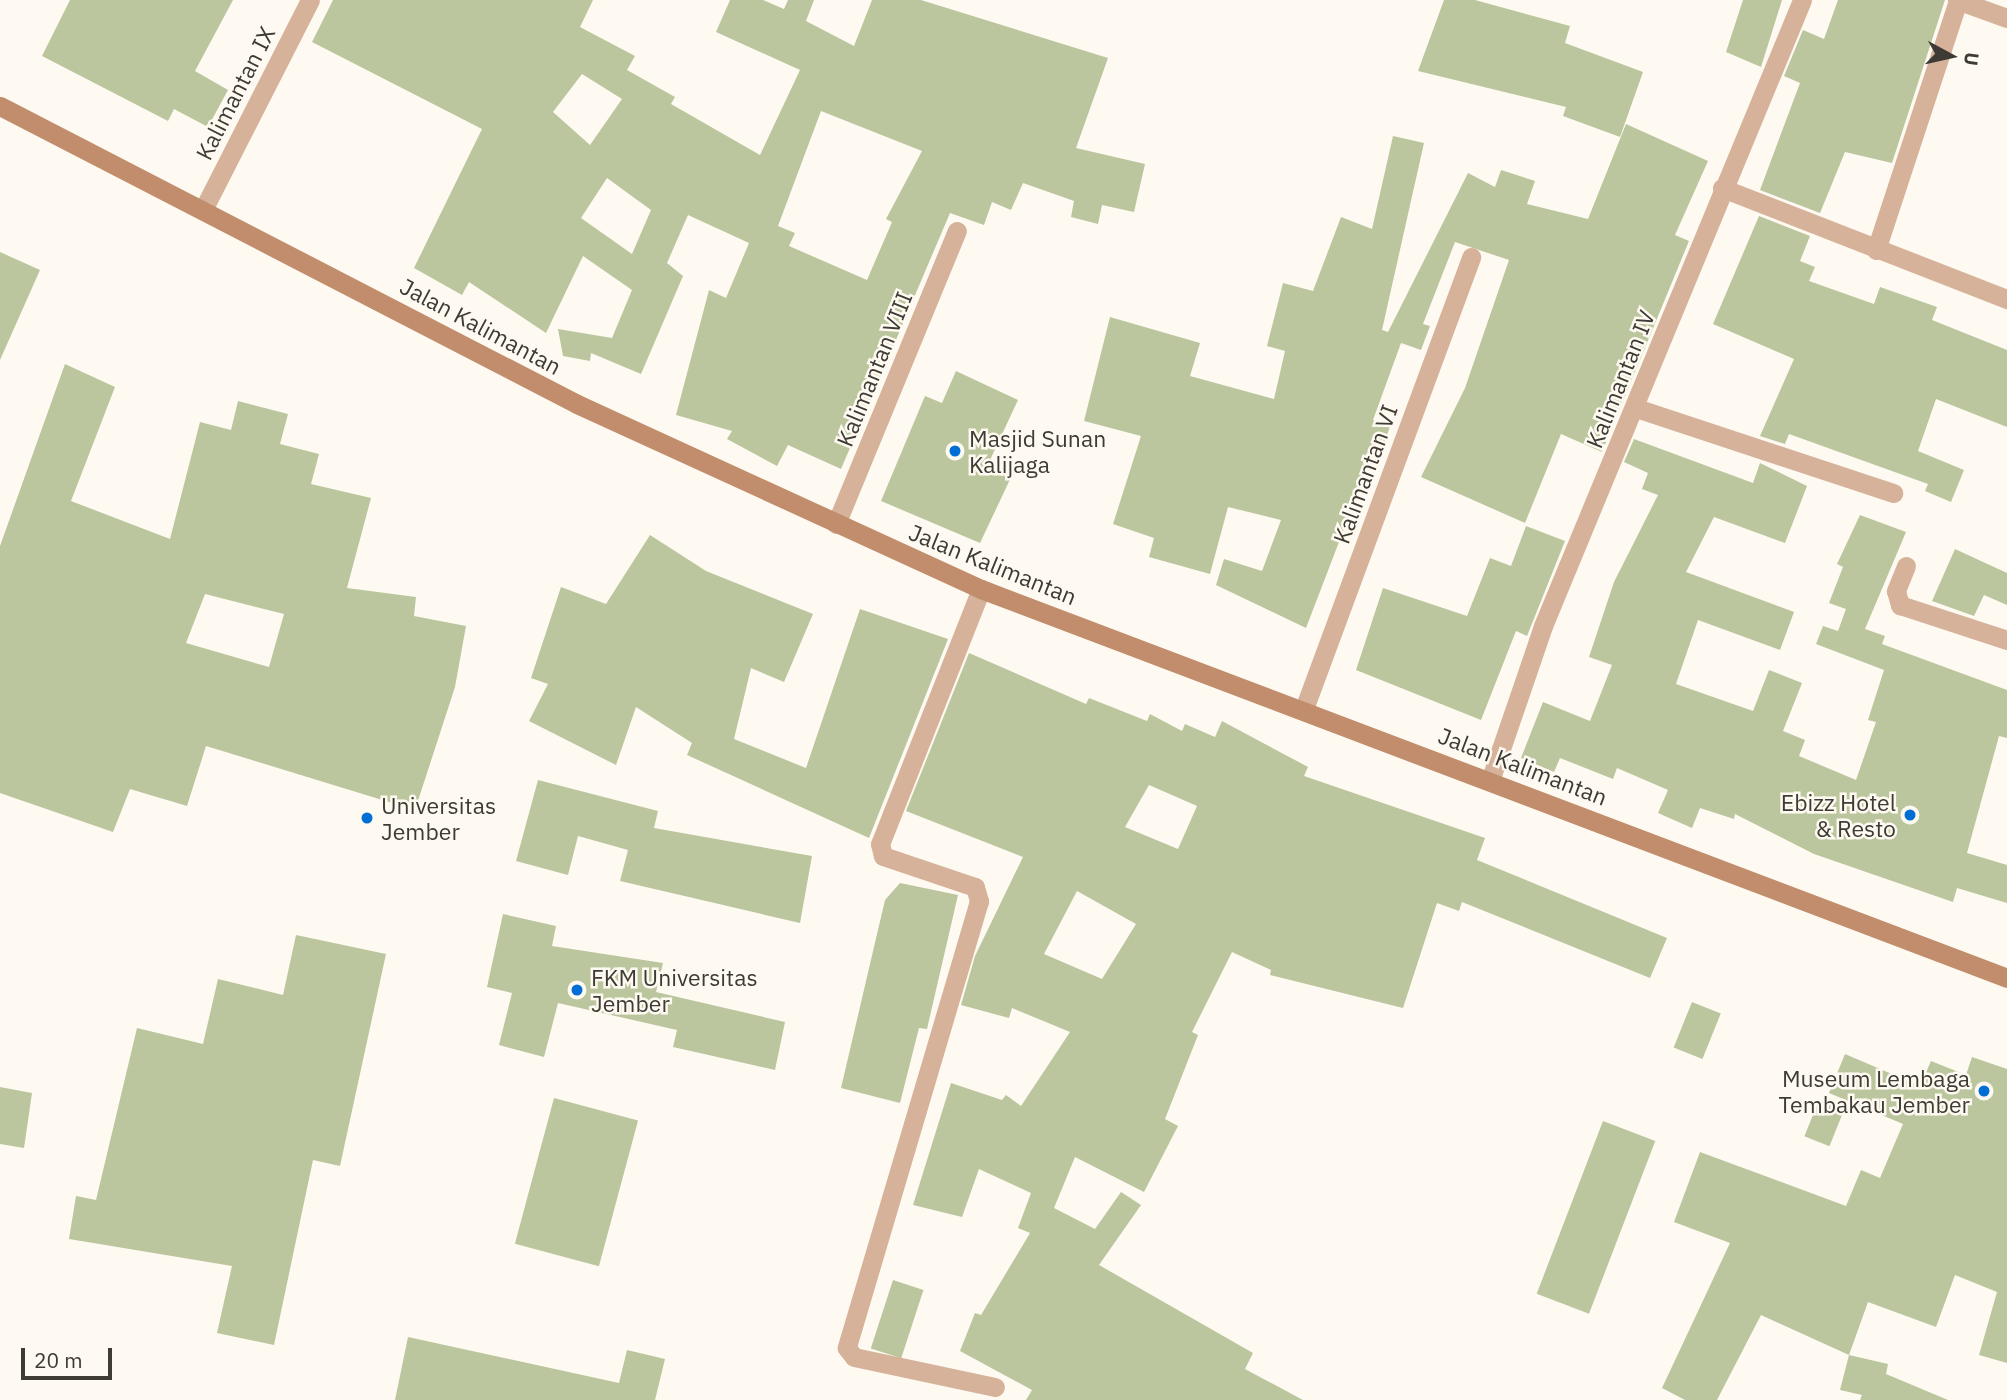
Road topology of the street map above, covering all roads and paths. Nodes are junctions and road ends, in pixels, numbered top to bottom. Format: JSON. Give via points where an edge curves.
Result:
{"nodes":[{"id":1,"x":310,"y":0,"type":"edge"},
{"id":2,"x":1802,"y":0,"type":"edge"},
{"id":3,"x":1958,"y":0,"type":"edge"},
{"id":4,"x":2007,"y":18,"type":"edge"},
{"id":5,"x":0,"y":106,"type":"edge"},
{"id":6,"x":1722,"y":188,"type":"junction"},
{"id":7,"x":204,"y":208,"type":"junction"},
{"id":8,"x":957,"y":231,"type":"dead end"},
{"id":9,"x":1876,"y":250,"type":"junction"},
{"id":10,"x":1471,"y":257,"type":"dead end"},
{"id":11,"x":2007,"y":299,"type":"edge"},
{"id":12,"x":1636,"y":408,"type":"junction"},
{"id":13,"x":1893,"y":493,"type":"dead end"},
{"id":14,"x":836,"y":524,"type":"junction"},
{"id":15,"x":1906,"y":566,"type":"dead end"},
{"id":16,"x":981,"y":589,"type":"junction"},
{"id":17,"x":2007,"y":639,"type":"edge"},
{"id":18,"x":1304,"y":709,"type":"junction"},
{"id":19,"x":1491,"y":778,"type":"junction"},
{"id":20,"x":2007,"y":978,"type":"edge"},
{"id":21,"x":995,"y":1387,"type":"dead end"}],
"edges":[{"from":1,"to":7,"type":"street","name":"Kalimantan IX"},
{"from":2,"to":6,"type":"street","name":"Kalimantan IV"},
{"from":3,"to":4,"type":"street"},
{"from":3,"to":9,"type":"street"},
{"from":5,"to":7,"type":"main road","name":"Jalan Kalimantan"},
{"from":6,"to":9,"type":"street"},
{"from":6,"to":12,"type":"street","name":"Kalimantan IV"},
{"from":7,"to":14,"type":"main road","name":"Jalan Kalimantan","via":[[577,404]]},
{"from":8,"to":14,"type":"street","name":"Kalimantan VIII"},
{"from":9,"to":11,"type":"street"},
{"from":10,"to":18,"type":"street","name":"Kalimantan VI"},
{"from":12,"to":13,"type":"street"},
{"from":12,"to":19,"type":"street","name":"Kalimantan IV","via":[[1543,626]]},
{"from":14,"to":16,"type":"main road","name":"Jalan Kalimantan"},
{"from":15,"to":17,"type":"street","via":[[1896,593],[1900,606]]},
{"from":16,"to":18,"type":"main road","name":"Jalan Kalimantan"},
{"from":16,"to":21,"type":"street","via":[[880,844],[883,856],[975,887],[979,901],[847,1344],[854,1357]]},
{"from":18,"to":19,"type":"main road","name":"Jalan Kalimantan"},
{"from":19,"to":20,"type":"main road","name":"Jalan Kalimantan"}]}
